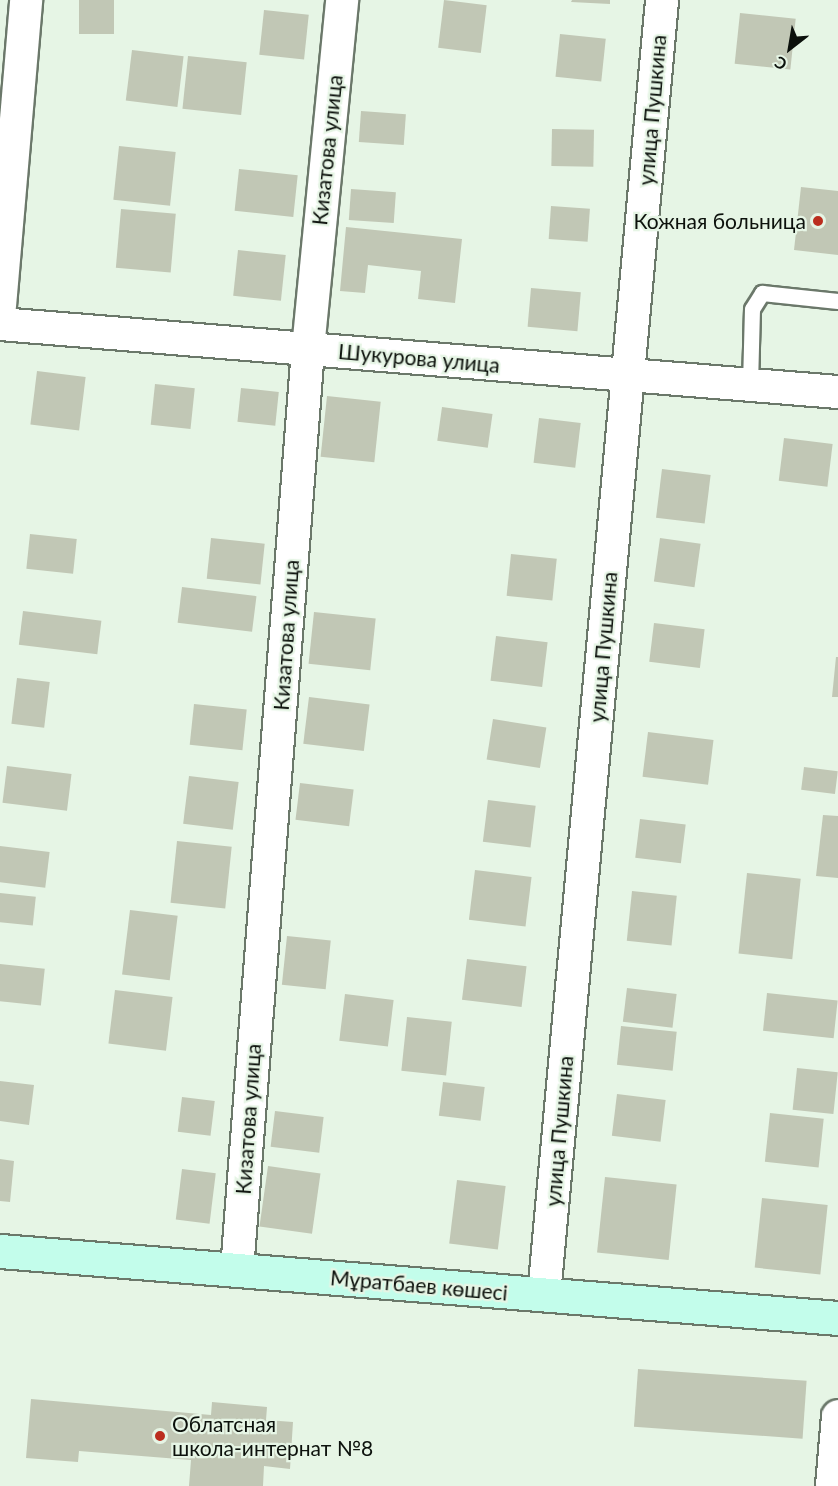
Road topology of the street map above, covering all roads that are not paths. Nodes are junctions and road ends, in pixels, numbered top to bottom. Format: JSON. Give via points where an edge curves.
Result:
{"nodes":[{"id":1,"x":26,"y":0,"type":"edge"},
{"id":2,"x":342,"y":0,"type":"edge"},
{"id":3,"x":662,"y":0,"type":"edge"},
{"id":4,"x":838,"y":301,"type":"edge"},
{"id":5,"x":0,"y":306,"type":"edge"},
{"id":6,"x":0,"y":324,"type":"edge"},
{"id":7,"x":308,"y":349,"type":"junction"},
{"id":8,"x":628,"y":375,"type":"junction"},
{"id":9,"x":750,"y":385,"type":"junction"},
{"id":10,"x":838,"y":392,"type":"edge"},
{"id":11,"x":0,"y":1251,"type":"edge"},
{"id":12,"x":237,"y":1270,"type":"junction"},
{"id":13,"x":544,"y":1295,"type":"junction"},
{"id":14,"x":838,"y":1318,"type":"edge"},
{"id":15,"x":838,"y":1416,"type":"edge"},
{"id":16,"x":832,"y":1486,"type":"edge"}],
"edges":[{"from":1,"to":5,"type":"street"},
{"from":2,"to":7,"type":"street","name":"Кизатова улица"},
{"from":3,"to":8,"type":"street","name":"улица Пушкина"},
{"from":4,"to":9,"type":"lane","via":[[762,293],[752,309]]},
{"from":6,"to":7,"type":"street","name":"Шукурова улица"},
{"from":7,"to":8,"type":"street","name":"Шукурова улица"},
{"from":7,"to":12,"type":"street","name":"Кизатова улица"},
{"from":8,"to":9,"type":"street","name":"Шукурова улица"},
{"from":8,"to":13,"type":"street","name":"улица Пушкина"},
{"from":9,"to":10,"type":"street","name":"Шукурова улица"},
{"from":11,"to":12,"type":"street","name":"Мұратбаев көшесі"},
{"from":12,"to":13,"type":"street","name":"Мұратбаев көшесі"},
{"from":13,"to":14,"type":"street","name":"Мұратбаев көшесі"},
{"from":15,"to":16,"type":"street"}]}
